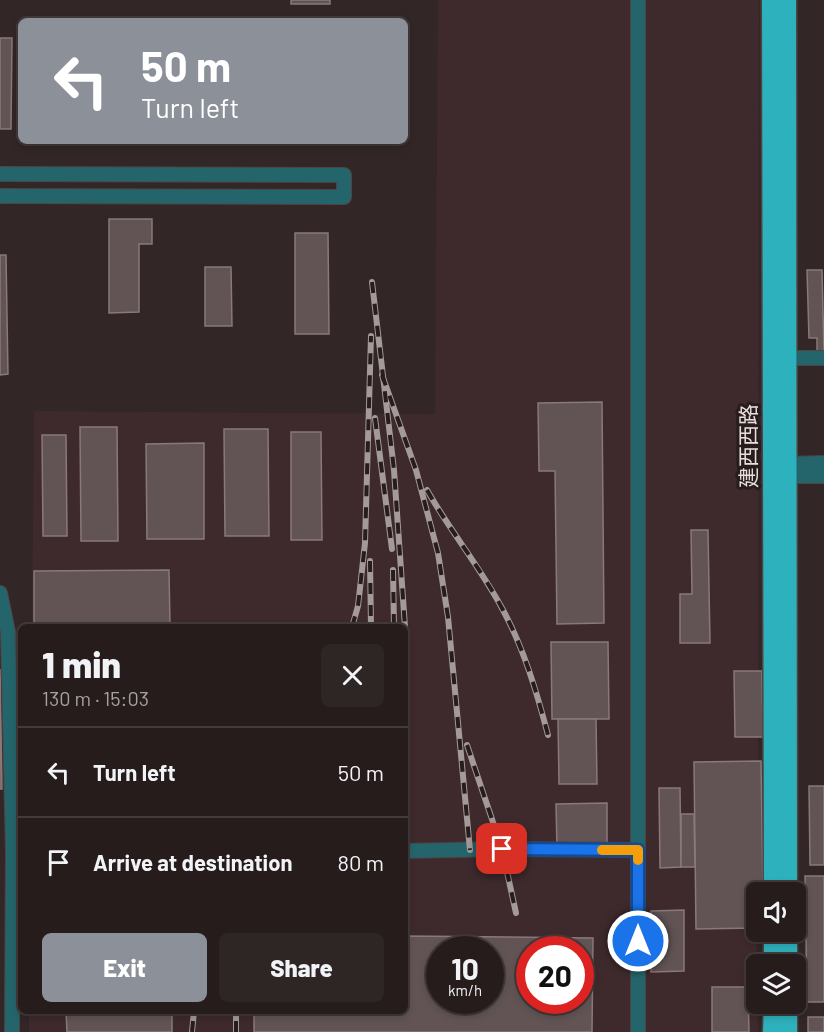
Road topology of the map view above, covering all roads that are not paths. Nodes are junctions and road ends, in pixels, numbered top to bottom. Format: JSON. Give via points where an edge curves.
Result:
{"nodes":[{"id":1,"x":638,"y":0,"type":"edge"},
{"id":2,"x":771,"y":0,"type":"edge"},
{"id":3,"x":788,"y":0,"type":"edge"},
{"id":4,"x":0,"y":174,"type":"edge"},
{"id":5,"x":57,"y":174,"type":"junction"},
{"id":6,"x":0,"y":196,"type":"edge"},
{"id":7,"x":57,"y":196,"type":"junction"},
{"id":8,"x":788,"y":358,"type":"junction"},
{"id":9,"x":824,"y":358,"type":"edge"},
{"id":10,"x":824,"y":464,"type":"edge"},
{"id":11,"x":788,"y":470,"type":"junction"},
{"id":12,"x":824,"y":476,"type":"edge"},
{"id":13,"x":0,"y":593,"type":"edge"},
{"id":14,"x":638,"y":850,"type":"junction"},
{"id":15,"x":408,"y":851,"type":"edge"},
{"id":16,"x":7,"y":853,"type":"edge"},
{"id":17,"x":773,"y":882,"type":"edge"},
{"id":18,"x":788,"y":882,"type":"edge"},
{"id":19,"x":772,"y":1014,"type":"edge"},
{"id":20,"x":788,"y":1014,"type":"edge"},
{"id":21,"x":12,"y":1032,"type":"edge"},
{"id":22,"x":638,"y":1032,"type":"edge"},
{"id":23,"x":772,"y":1032,"type":"edge"},
{"id":24,"x":788,"y":1032,"type":"edge"}],
"edges":[{"from":1,"to":14,"type":"street"},
{"from":2,"to":17,"type":"highway","name":"建西西路"},
{"from":3,"to":8,"type":"highway","name":"建西西路"},
{"from":4,"to":5,"type":"street"},
{"from":5,"to":7,"type":"street"},
{"from":5,"to":7,"type":"street","via":[[344,175],[344,197]]},
{"from":6,"to":7,"type":"street"},
{"from":8,"to":9,"type":"street"},
{"from":8,"to":11,"type":"highway","name":"建西西路"},
{"from":10,"to":11,"type":"street"},
{"from":11,"to":12,"type":"street"},
{"from":11,"to":18,"type":"highway","name":"建西西路"},
{"from":13,"to":16,"type":"street","via":[[8,632]]},
{"from":14,"to":15,"type":"street"},
{"from":14,"to":22,"type":"street"},
{"from":16,"to":21,"type":"street"},
{"from":19,"to":23,"type":"highway"},
{"from":20,"to":24,"type":"highway"}]}
